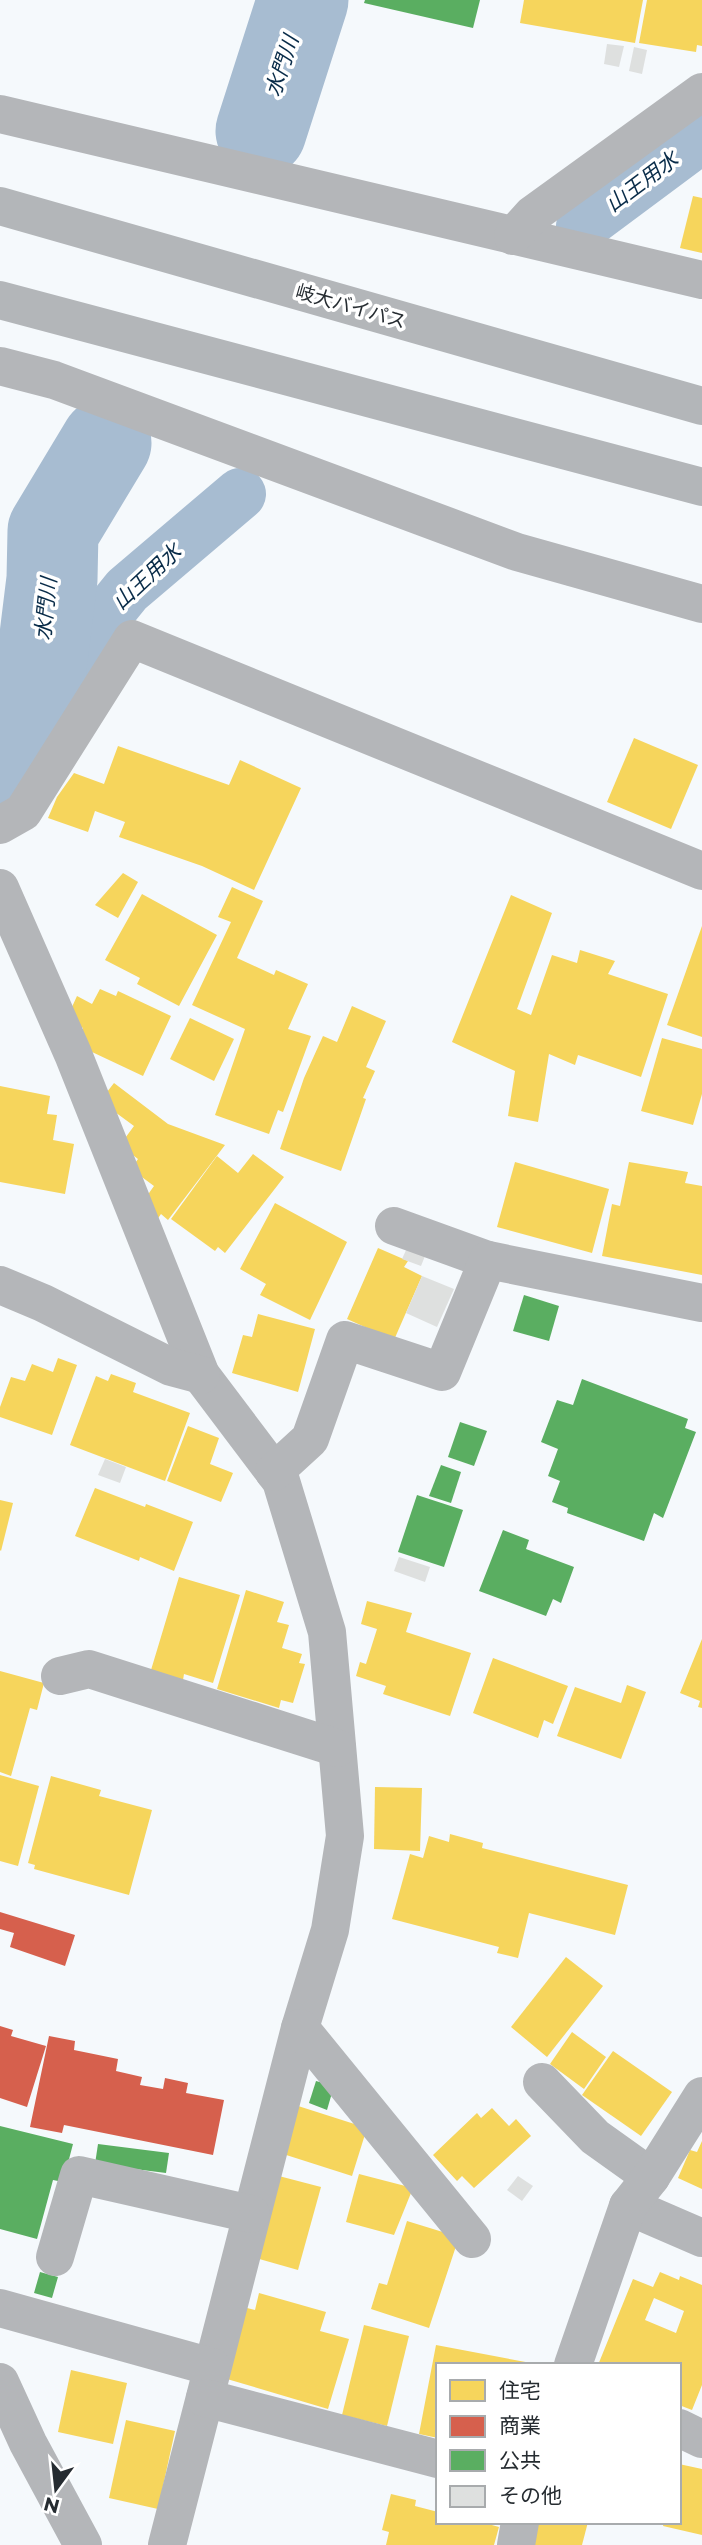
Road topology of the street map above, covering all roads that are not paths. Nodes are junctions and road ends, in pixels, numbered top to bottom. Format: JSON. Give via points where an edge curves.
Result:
{"nodes":[{"id":1,"x":702,"y":92,"type":"edge"},
{"id":2,"x":0,"y":114,"type":"edge"},
{"id":3,"x":0,"y":206,"type":"edge"},
{"id":4,"x":513,"y":236,"type":"junction"},
{"id":5,"x":702,"y":280,"type":"edge"},
{"id":6,"x":0,"y":300,"type":"edge"},
{"id":7,"x":0,"y":366,"type":"edge"},
{"id":8,"x":702,"y":406,"type":"edge"},
{"id":9,"x":702,"y":487,"type":"edge"},
{"id":10,"x":702,"y":604,"type":"edge"},
{"id":11,"x":0,"y":825,"type":"edge"},
{"id":12,"x":702,"y":870,"type":"edge"},
{"id":13,"x":0,"y":888,"type":"edge"},
{"id":14,"x":394,"y":1226,"type":"dead end"},
{"id":15,"x":488,"y":1260,"type":"junction"},
{"id":16,"x":0,"y":1284,"type":"edge"},
{"id":17,"x":702,"y":1303,"type":"edge"},
{"id":18,"x":201,"y":1374,"type":"junction"},
{"id":19,"x":274,"y":1472,"type":"junction"},
{"id":20,"x":60,"y":1676,"type":"dead end"},
{"id":21,"x":337,"y":1748,"type":"junction"},
{"id":22,"x":300,"y":2028,"type":"junction"},
{"id":23,"x":542,"y":2082,"type":"dead end"},
{"id":24,"x":702,"y":2096,"type":"edge"},
{"id":25,"x":651,"y":2176,"type":"junction"},
{"id":26,"x":628,"y":2206,"type":"junction"},
{"id":27,"x":251,"y":2214,"type":"junction"},
{"id":28,"x":702,"y":2238,"type":"edge"},
{"id":29,"x":472,"y":2239,"type":"dead end"},
{"id":30,"x":55,"y":2257,"type":"dead end"},
{"id":31,"x":0,"y":2308,"type":"edge"},
{"id":32,"x":574,"y":2363,"type":"edge"},
{"id":33,"x":0,"y":2382,"type":"edge"},
{"id":34,"x":209,"y":2382,"type":"junction"},
{"id":35,"x":681,"y":2429,"type":"edge"},
{"id":36,"x":702,"y":2439,"type":"edge"},
{"id":37,"x":436,"y":2458,"type":"edge"},
{"id":38,"x":520,"y":2524,"type":"edge"},
{"id":39,"x":83,"y":2545,"type":"edge"},
{"id":40,"x":167,"y":2545,"type":"edge"},
{"id":41,"x":516,"y":2545,"type":"edge"}],
"edges":[{"from":1,"to":4,"type":"street","via":[[532,215]]},
{"from":2,"to":4,"type":"street"},
{"from":3,"to":8,"type":"highway","name":"岐大バイパス"},
{"from":4,"to":5,"type":"street"},
{"from":6,"to":9,"type":"highway"},
{"from":7,"to":10,"type":"street","via":[[54,380],[517,552]]},
{"from":11,"to":12,"type":"street","via":[[23,812],[132,639]]},
{"from":13,"to":18,"type":"street","via":[[73,1054]]},
{"from":14,"to":15,"type":"street"},
{"from":15,"to":17,"type":"street"},
{"from":15,"to":19,"type":"street","via":[[442,1372],[345,1340],[310,1439]]},
{"from":16,"to":18,"type":"street","via":[[171,1367]]},
{"from":18,"to":19,"type":"street"},
{"from":19,"to":21,"type":"street","via":[[281,1481],[327,1632]]},
{"from":20,"to":21,"type":"street","via":[[89,1669]]},
{"from":21,"to":22,"type":"street","via":[[345,1836],[330,1930]]},
{"from":22,"to":27,"type":"street"},
{"from":22,"to":29,"type":"street"},
{"from":23,"to":25,"type":"street","via":[[595,2137]]},
{"from":24,"to":25,"type":"street"},
{"from":25,"to":26,"type":"street"},
{"from":26,"to":28,"type":"street"},
{"from":26,"to":32,"type":"street"},
{"from":27,"to":30,"type":"street","via":[[79,2175]]},
{"from":27,"to":34,"type":"street"},
{"from":31,"to":34,"type":"street"},
{"from":33,"to":39,"type":"street"},
{"from":34,"to":37,"type":"street"},
{"from":34,"to":40,"type":"street"},
{"from":35,"to":36,"type":"street"},
{"from":38,"to":41,"type":"street"}]}
